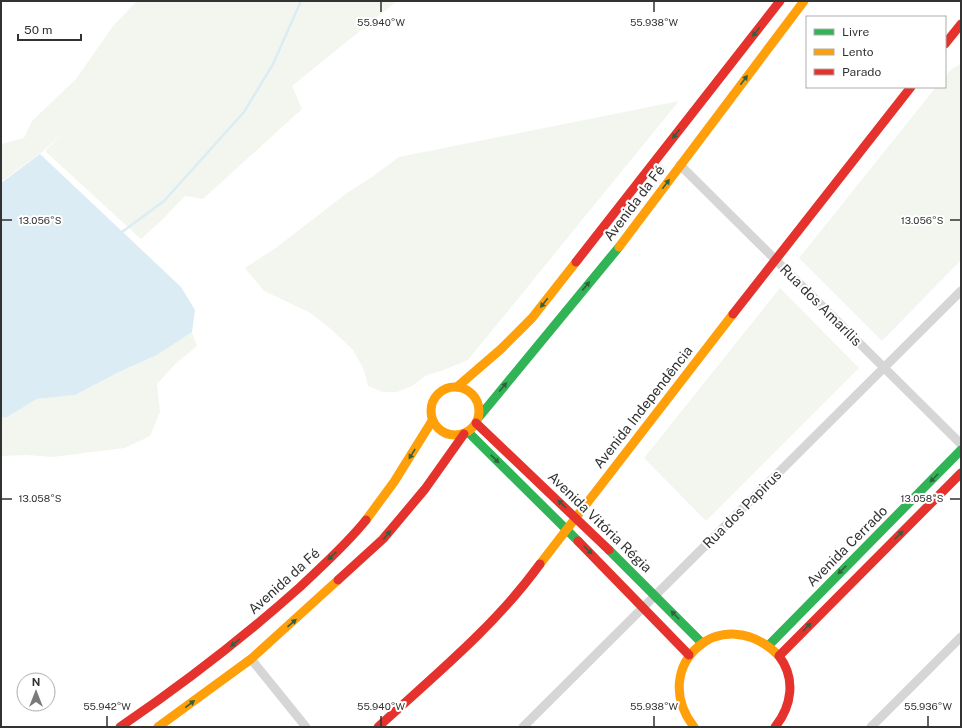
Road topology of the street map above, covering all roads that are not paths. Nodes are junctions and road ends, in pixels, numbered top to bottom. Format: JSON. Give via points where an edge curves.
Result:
{"nodes":[{"id":1,"x":780,"y":1,"type":"edge"},
{"id":2,"x":804,"y":1,"type":"edge"},
{"id":3,"x":961,"y":24,"type":"edge"},
{"id":4,"x":946,"y":43,"type":"edge"},
{"id":5,"x":911,"y":88,"type":"edge"},
{"id":6,"x":680,"y":165,"type":"junction"},
{"id":7,"x":776,"y":260,"type":"junction"},
{"id":8,"x":961,"y":291,"type":"edge"},
{"id":9,"x":885,"y":368,"type":"junction"},
{"id":10,"x":457,"y":387,"type":"junction"},
{"id":11,"x":478,"y":420,"type":"junction"},
{"id":12,"x":432,"y":421,"type":"junction"},
{"id":13,"x":466,"y":433,"type":"junction"},
{"id":14,"x":961,"y":444,"type":"edge"},
{"id":15,"x":961,"y":450,"type":"edge"},
{"id":16,"x":961,"y":473,"type":"edge"},
{"id":17,"x":575,"y":517,"type":"junction"},
{"id":18,"x":567,"y":529,"type":"junction"},
{"id":19,"x":655,"y":595,"type":"junction"},
{"id":20,"x":644,"y":606,"type":"junction"},
{"id":21,"x":961,"y":637,"type":"edge"},
{"id":22,"x":702,"y":643,"type":"junction"},
{"id":23,"x":769,"y":644,"type":"junction"},
{"id":24,"x":689,"y":655,"type":"junction"},
{"id":25,"x":780,"y":655,"type":"junction"},
{"id":26,"x":250,"y":659,"type":"junction"},
{"id":27,"x":688,"y":725,"type":"edge"},
{"id":28,"x":779,"y":726,"type":"edge"},
{"id":29,"x":120,"y":727,"type":"edge"},
{"id":30,"x":158,"y":727,"type":"edge"},
{"id":31,"x":306,"y":727,"type":"edge"},
{"id":32,"x":378,"y":727,"type":"edge"},
{"id":33,"x":523,"y":727,"type":"edge"},
{"id":34,"x":870,"y":727,"type":"edge"}],
"edges":[{"from":1,"to":10,"type":"street","name":"Avenida da Fé","one_way":true,"via":[[532,318]]},
{"from":6,"to":2,"type":"street","name":"Avenida da Fé","one_way":true},
{"from":3,"to":4,"type":"street"},
{"from":5,"to":7,"type":"street","name":"Avenida Independência"},
{"from":6,"to":7,"type":"street","name":"Rua dos Amarílis"},
{"from":11,"to":6,"type":"street","name":"Avenida da Fé","one_way":true,"via":[[617,250]]},
{"from":7,"to":9,"type":"street","name":"Rua dos Amarílis"},
{"from":7,"to":17,"type":"street","name":"Avenida Independência"},
{"from":8,"to":9,"type":"street","name":"Rua dos Papirus"},
{"from":9,"to":14,"type":"street","name":"Rua dos Amarílis"},
{"from":9,"to":19,"type":"street","name":"Rua dos Papirus"},
{"from":10,"to":11,"type":"street","via":[[474,397],[479,410]]},
{"from":10,"to":12,"type":"street","via":[[442,390],[436,395],[430,409]]},
{"from":11,"to":13,"type":"street"},
{"from":17,"to":11,"type":"street","name":"Avenida Vitória Régia","one_way":true},
{"from":12,"to":13,"type":"street","via":[[445,434]]},
{"from":12,"to":29,"type":"street","name":"Avenida da Fé","one_way":true,"via":[[390,489],[349,541],[237,642]]},
{"from":13,"to":18,"type":"street","name":"Avenida Vitória Régia","one_way":true},
{"from":26,"to":13,"type":"street","one_way":true,"via":[[383,539],[425,489]]},
{"from":15,"to":23,"type":"street","name":"Avenida Cerrado","one_way":true},
{"from":25,"to":16,"type":"street","name":"Avenida Cerrado","one_way":true},
{"from":17,"to":18,"type":"street","name":"Avenida Independência"},
{"from":17,"to":19,"type":"street","name":"Avenida Vitória Régia"},
{"from":18,"to":20,"type":"street","name":"Avenida Vitória Régia","one_way":true},
{"from":18,"to":32,"type":"street","name":"Avenida Independência","via":[[522,589],[477,638]]},
{"from":19,"to":20,"type":"street","name":"Rua dos Papirus"},
{"from":22,"to":19,"type":"street","name":"Avenida Vitória Régia","one_way":true},
{"from":20,"to":24,"type":"street","name":"Avenida Vitória Régia"},
{"from":20,"to":33,"type":"street","name":"Rua dos Papirus"},
{"from":21,"to":34,"type":"street"},
{"from":22,"to":23,"type":"street","via":[[721,634],[736,633],[751,635]]},
{"from":22,"to":24,"type":"street"},
{"from":23,"to":25,"type":"street"},
{"from":24,"to":27,"type":"street","via":[[681,671],[678,688]]},
{"from":25,"to":28,"type":"street","via":[[791,682],[787,710]]},
{"from":30,"to":26,"type":"street","one_way":true},
{"from":26,"to":31,"type":"street"}]}
